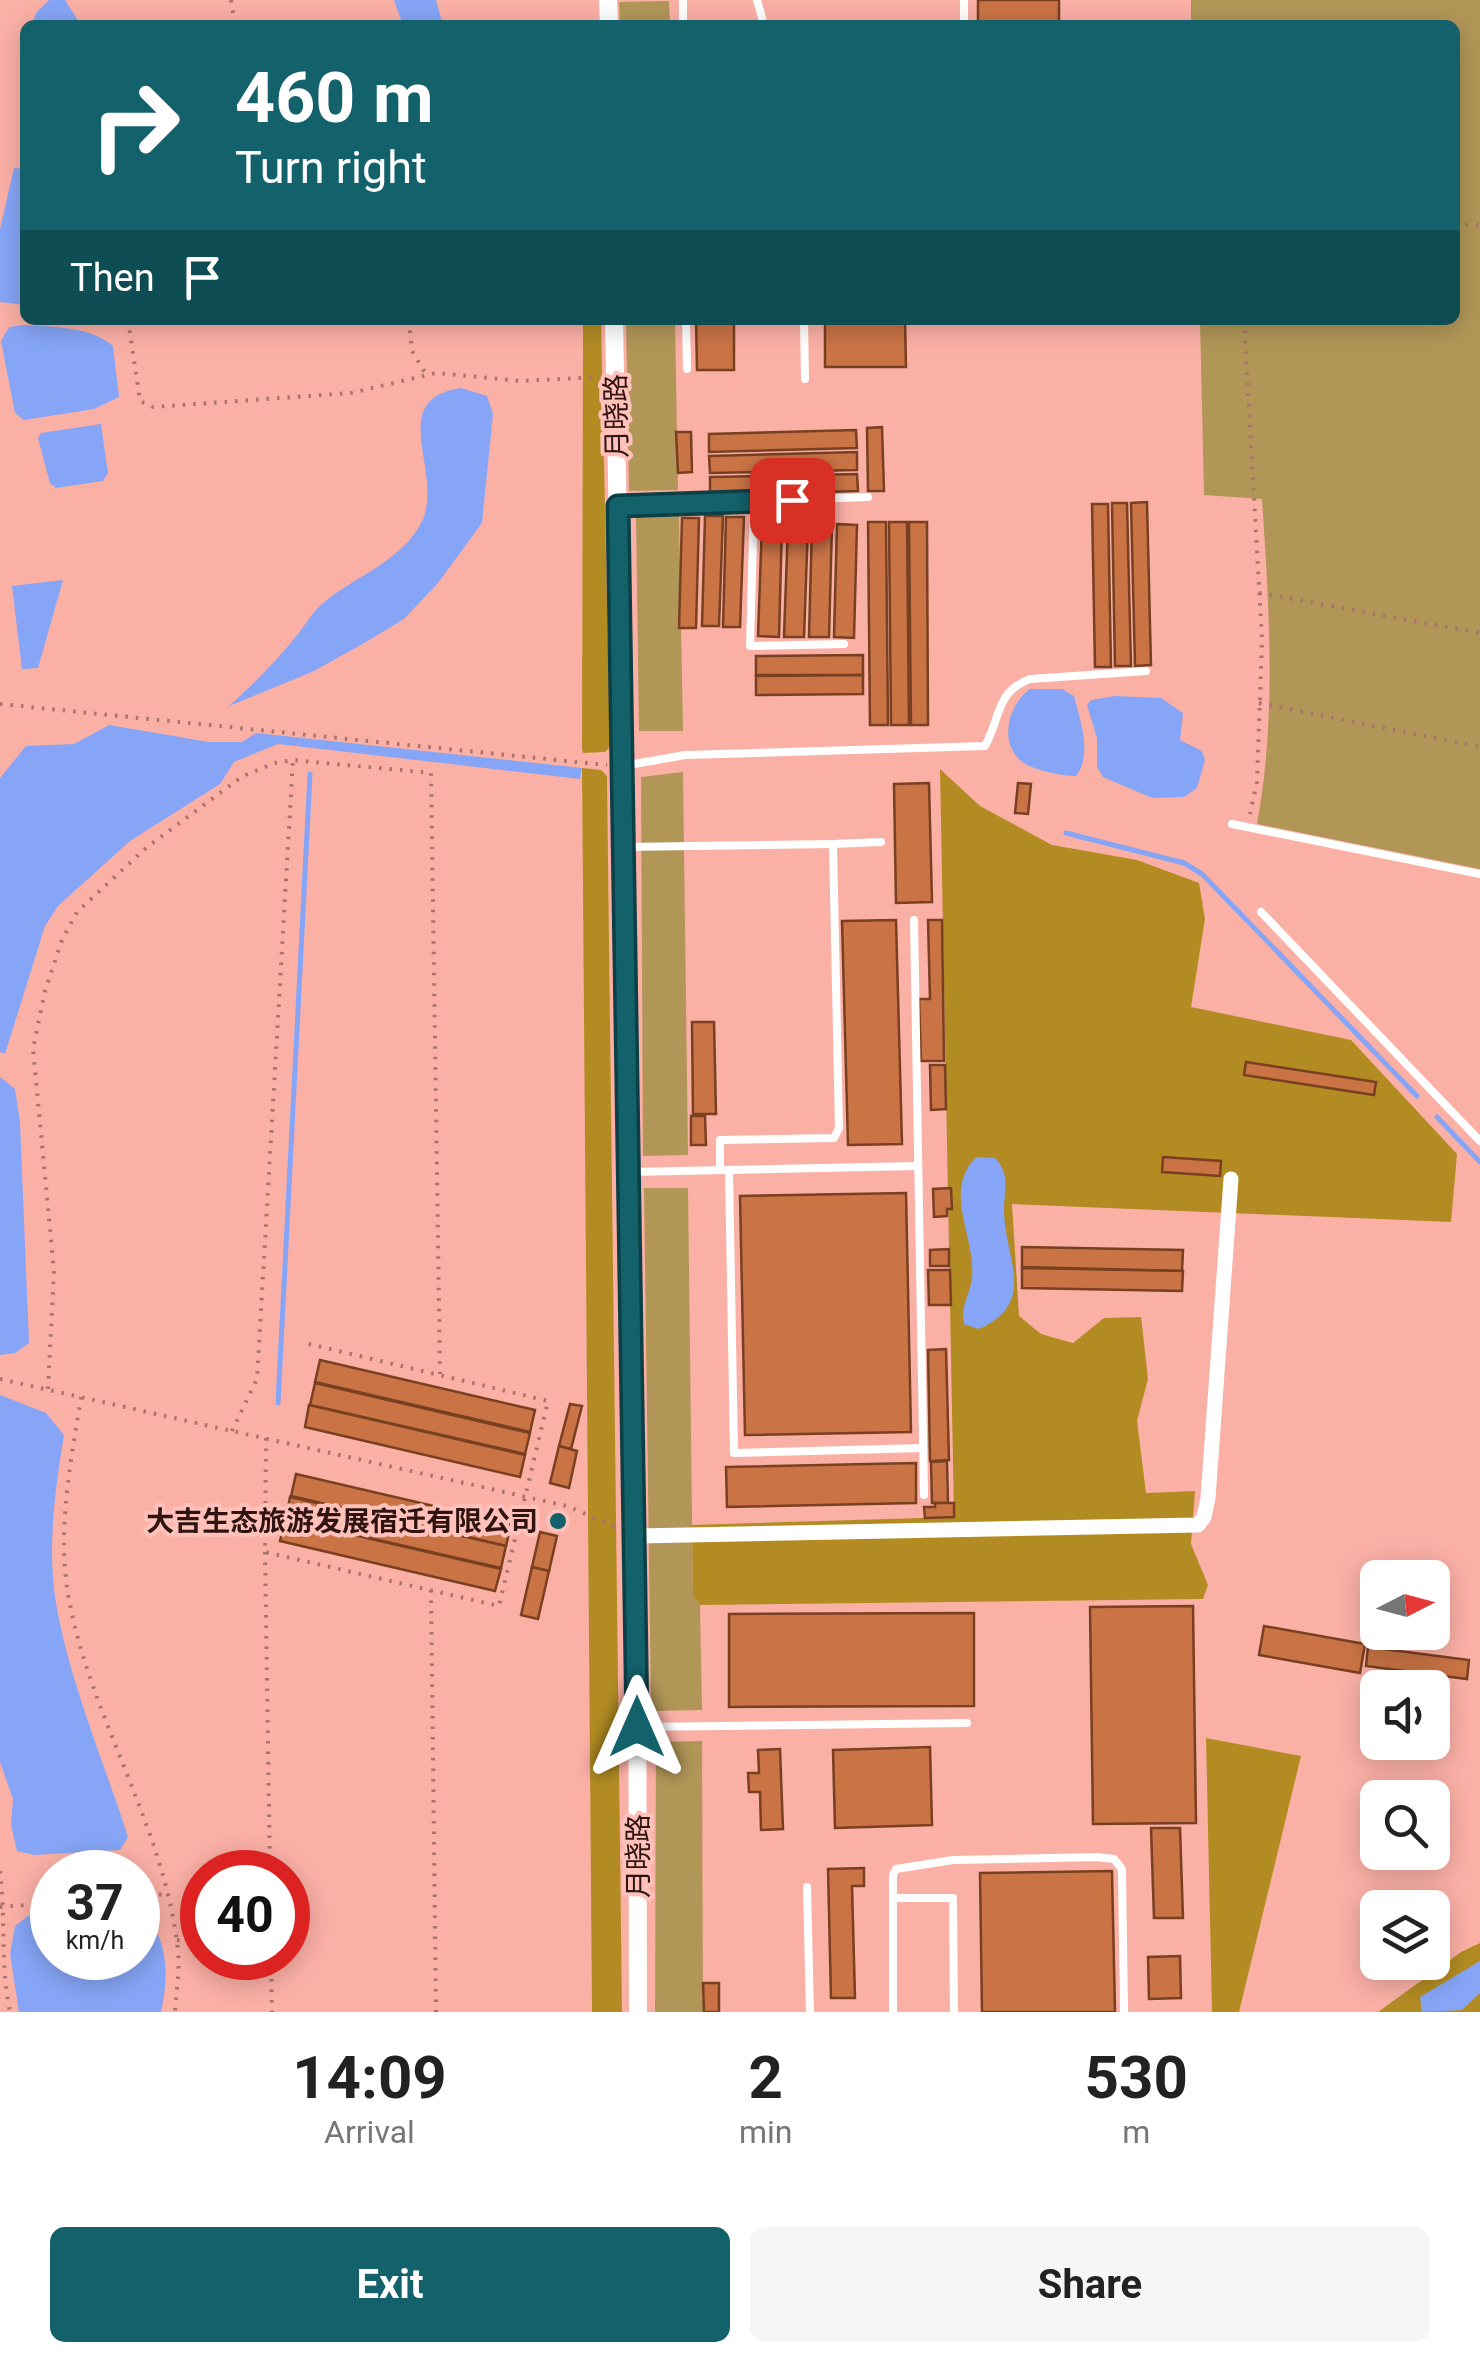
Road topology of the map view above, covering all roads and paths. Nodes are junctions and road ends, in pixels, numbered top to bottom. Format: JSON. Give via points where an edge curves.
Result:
{"nodes":[{"id":1,"x":129,"y":325,"type":"edge"},
{"id":2,"x":409,"y":325,"type":"edge"},
{"id":3,"x":614,"y":325,"type":"edge"},
{"id":4,"x":686,"y":325,"type":"edge"},
{"id":5,"x":804,"y":325,"type":"edge"},
{"id":6,"x":1244,"y":325,"type":"edge"},
{"id":7,"x":687,"y":369,"type":"dead end"},
{"id":8,"x":426,"y":374,"type":"junction"},
{"id":9,"x":616,"y":376,"type":"junction"},
{"id":10,"x":805,"y":379,"type":"dead end"},
{"id":11,"x":868,"y":497,"type":"dead end"},
{"id":12,"x":754,"y":501,"type":"junction"},
{"id":13,"x":618,"y":506,"type":"junction"},
{"id":14,"x":1259,"y":593,"type":"junction"},
{"id":15,"x":1480,"y":633,"type":"edge"},
{"id":16,"x":844,"y":644,"type":"dead end"},
{"id":17,"x":1146,"y":671,"type":"dead end"},
{"id":18,"x":1259,"y":703,"type":"junction"},
{"id":19,"x":0,"y":704,"type":"edge"},
{"id":20,"x":1480,"y":746,"type":"edge"},
{"id":21,"x":293,"y":760,"type":"junction"},
{"id":22,"x":623,"y":766,"type":"junction"},
{"id":23,"x":1232,"y":824,"type":"dead end"},
{"id":24,"x":1247,"y":827,"type":"junction"},
{"id":25,"x":880,"y":842,"type":"dead end"},
{"id":26,"x":833,"y":844,"type":"junction"},
{"id":27,"x":624,"y":847,"type":"junction"},
{"id":28,"x":1480,"y":874,"type":"edge"},
{"id":29,"x":1261,"y":912,"type":"dead end"},
{"id":30,"x":914,"y":920,"type":"dead end"},
{"id":31,"x":1480,"y":1142,"type":"edge"},
{"id":32,"x":918,"y":1166,"type":"junction"},
{"id":33,"x":724,"y":1170,"type":"junction"},
{"id":34,"x":630,"y":1172,"type":"junction"},
{"id":35,"x":1232,"y":1180,"type":"dead end"},
{"id":36,"x":305,"y":1343,"type":"dead end"},
{"id":37,"x":440,"y":1374,"type":"junction"},
{"id":38,"x":0,"y":1378,"type":"edge"},
{"id":39,"x":48,"y":1389,"type":"junction"},
{"id":40,"x":81,"y":1397,"type":"junction"},
{"id":41,"x":232,"y":1431,"type":"junction"},
{"id":42,"x":266,"y":1438,"type":"junction"},
{"id":43,"x":923,"y":1448,"type":"junction"},
{"id":44,"x":924,"y":1495,"type":"dead end"},
{"id":45,"x":525,"y":1496,"type":"junction"},
{"id":46,"x":637,"y":1536,"type":"junction"},
{"id":47,"x":264,"y":1552,"type":"junction"},
{"id":48,"x":430,"y":1590,"type":"junction"},
{"id":49,"x":967,"y":1723,"type":"dead end"},
{"id":50,"x":637,"y":1727,"type":"junction"},
{"id":51,"x":270,"y":1850,"type":"edge"},
{"id":52,"x":0,"y":1871,"type":"edge"},
{"id":53,"x":808,"y":1887,"type":"dead end"},
{"id":54,"x":160,"y":1894,"type":"edge"},
{"id":55,"x":167,"y":1894,"type":"junction"},
{"id":56,"x":892,"y":1898,"type":"junction"},
{"id":57,"x":30,"y":1905,"type":"edge"},
{"id":58,"x":2,"y":1907,"type":"edge"},
{"id":59,"x":176,"y":1940,"type":"junction"},
{"id":60,"x":180,"y":1940,"type":"edge"},
{"id":61,"x":271,"y":1980,"type":"edge"},
{"id":62,"x":10,"y":2012,"type":"edge"},
{"id":63,"x":175,"y":2012,"type":"edge"},
{"id":64,"x":272,"y":2012,"type":"edge"},
{"id":65,"x":436,"y":2012,"type":"edge"},
{"id":66,"x":638,"y":2012,"type":"edge"},
{"id":67,"x":810,"y":2012,"type":"edge"},
{"id":68,"x":893,"y":2012,"type":"edge"},
{"id":69,"x":954,"y":2012,"type":"edge"},
{"id":70,"x":1124,"y":2012,"type":"edge"}],
"edges":[{"from":1,"to":8,"type":"path","via":[[136,388],[152,407],[351,393]]},
{"from":2,"to":8,"type":"path","via":[[412,351]]},
{"from":3,"to":9,"type":"street","name":"月晓路"},
{"from":4,"to":7,"type":"lane"},
{"from":5,"to":10,"type":"lane"},
{"from":6,"to":14,"type":"path"},
{"from":8,"to":9,"type":"path","via":[[520,381]]},
{"from":9,"to":13,"type":"street","name":"月晓路"},
{"from":11,"to":12,"type":"lane"},
{"from":12,"to":13,"type":"lane"},
{"from":12,"to":16,"type":"lane","via":[[750,646]]},
{"from":13,"to":22,"type":"street","name":"月晓路"},
{"from":14,"to":15,"type":"path"},
{"from":14,"to":18,"type":"path"},
{"from":17,"to":22,"type":"lane","via":[[1030,678],[997,707],[986,746],[685,755]]},
{"from":18,"to":20,"type":"path"},
{"from":18,"to":24,"type":"path","via":[[1257,782]]},
{"from":19,"to":22,"type":"path"},
{"from":21,"to":37,"type":"path","via":[[431,773]]},
{"from":21,"to":39,"type":"path","via":[[243,776],[147,846],[77,912],[62,940],[33,1050],[54,1270]]},
{"from":21,"to":41,"type":"path","via":[[257,1379]]},
{"from":22,"to":27,"type":"street","name":"月晓路"},
{"from":23,"to":24,"type":"lane"},
{"from":24,"to":28,"type":"lane"},
{"from":25,"to":26,"type":"lane"},
{"from":26,"to":27,"type":"lane"},
{"from":26,"to":33,"type":"lane","via":[[838,1128],[834,1138],[720,1140]]},
{"from":27,"to":34,"type":"street","name":"月晓路"},
{"from":29,"to":31,"type":"lane"},
{"from":30,"to":32,"type":"lane"},
{"from":32,"to":33,"type":"lane"},
{"from":32,"to":43,"type":"lane"},
{"from":33,"to":34,"type":"lane"},
{"from":33,"to":43,"type":"lane","via":[[734,1453]]},
{"from":34,"to":46,"type":"street","name":"月晓路"},
{"from":35,"to":46,"type":"street","via":[[1208,1498],[1198,1525]]},
{"from":36,"to":37,"type":"path"},
{"from":37,"to":45,"type":"path","via":[[548,1402]]},
{"from":38,"to":39,"type":"path"},
{"from":39,"to":40,"type":"path"},
{"from":40,"to":41,"type":"path"},
{"from":40,"to":55,"type":"path","via":[[63,1540],[68,1595],[104,1720]]},
{"from":41,"to":42,"type":"path"},
{"from":42,"to":45,"type":"path"},
{"from":42,"to":47,"type":"path"},
{"from":43,"to":44,"type":"lane"},
{"from":45,"to":46,"type":"path"},
{"from":45,"to":48,"type":"path","via":[[500,1606]]},
{"from":46,"to":50,"type":"street","name":"月晓路"},
{"from":47,"to":48,"type":"path"},
{"from":47,"to":51,"type":"path"},
{"from":48,"to":65,"type":"path"},
{"from":49,"to":50,"type":"lane"},
{"from":50,"to":66,"type":"street","name":"月晓路"},
{"from":52,"to":58,"type":"path"},
{"from":53,"to":67,"type":"lane"},
{"from":54,"to":55,"type":"path"},
{"from":55,"to":59,"type":"path"},
{"from":56,"to":68,"type":"lane"},
{"from":56,"to":69,"type":"lane","via":[[953,1898]]},
{"from":56,"to":70,"type":"lane","via":[[893,1875],[904,1866],[1114,1860],[1122,1869]]},
{"from":57,"to":58,"type":"path"},
{"from":58,"to":62,"type":"path","via":[[0,1952]]},
{"from":59,"to":60,"type":"path"},
{"from":59,"to":63,"type":"path"},
{"from":61,"to":64,"type":"path"}]}
